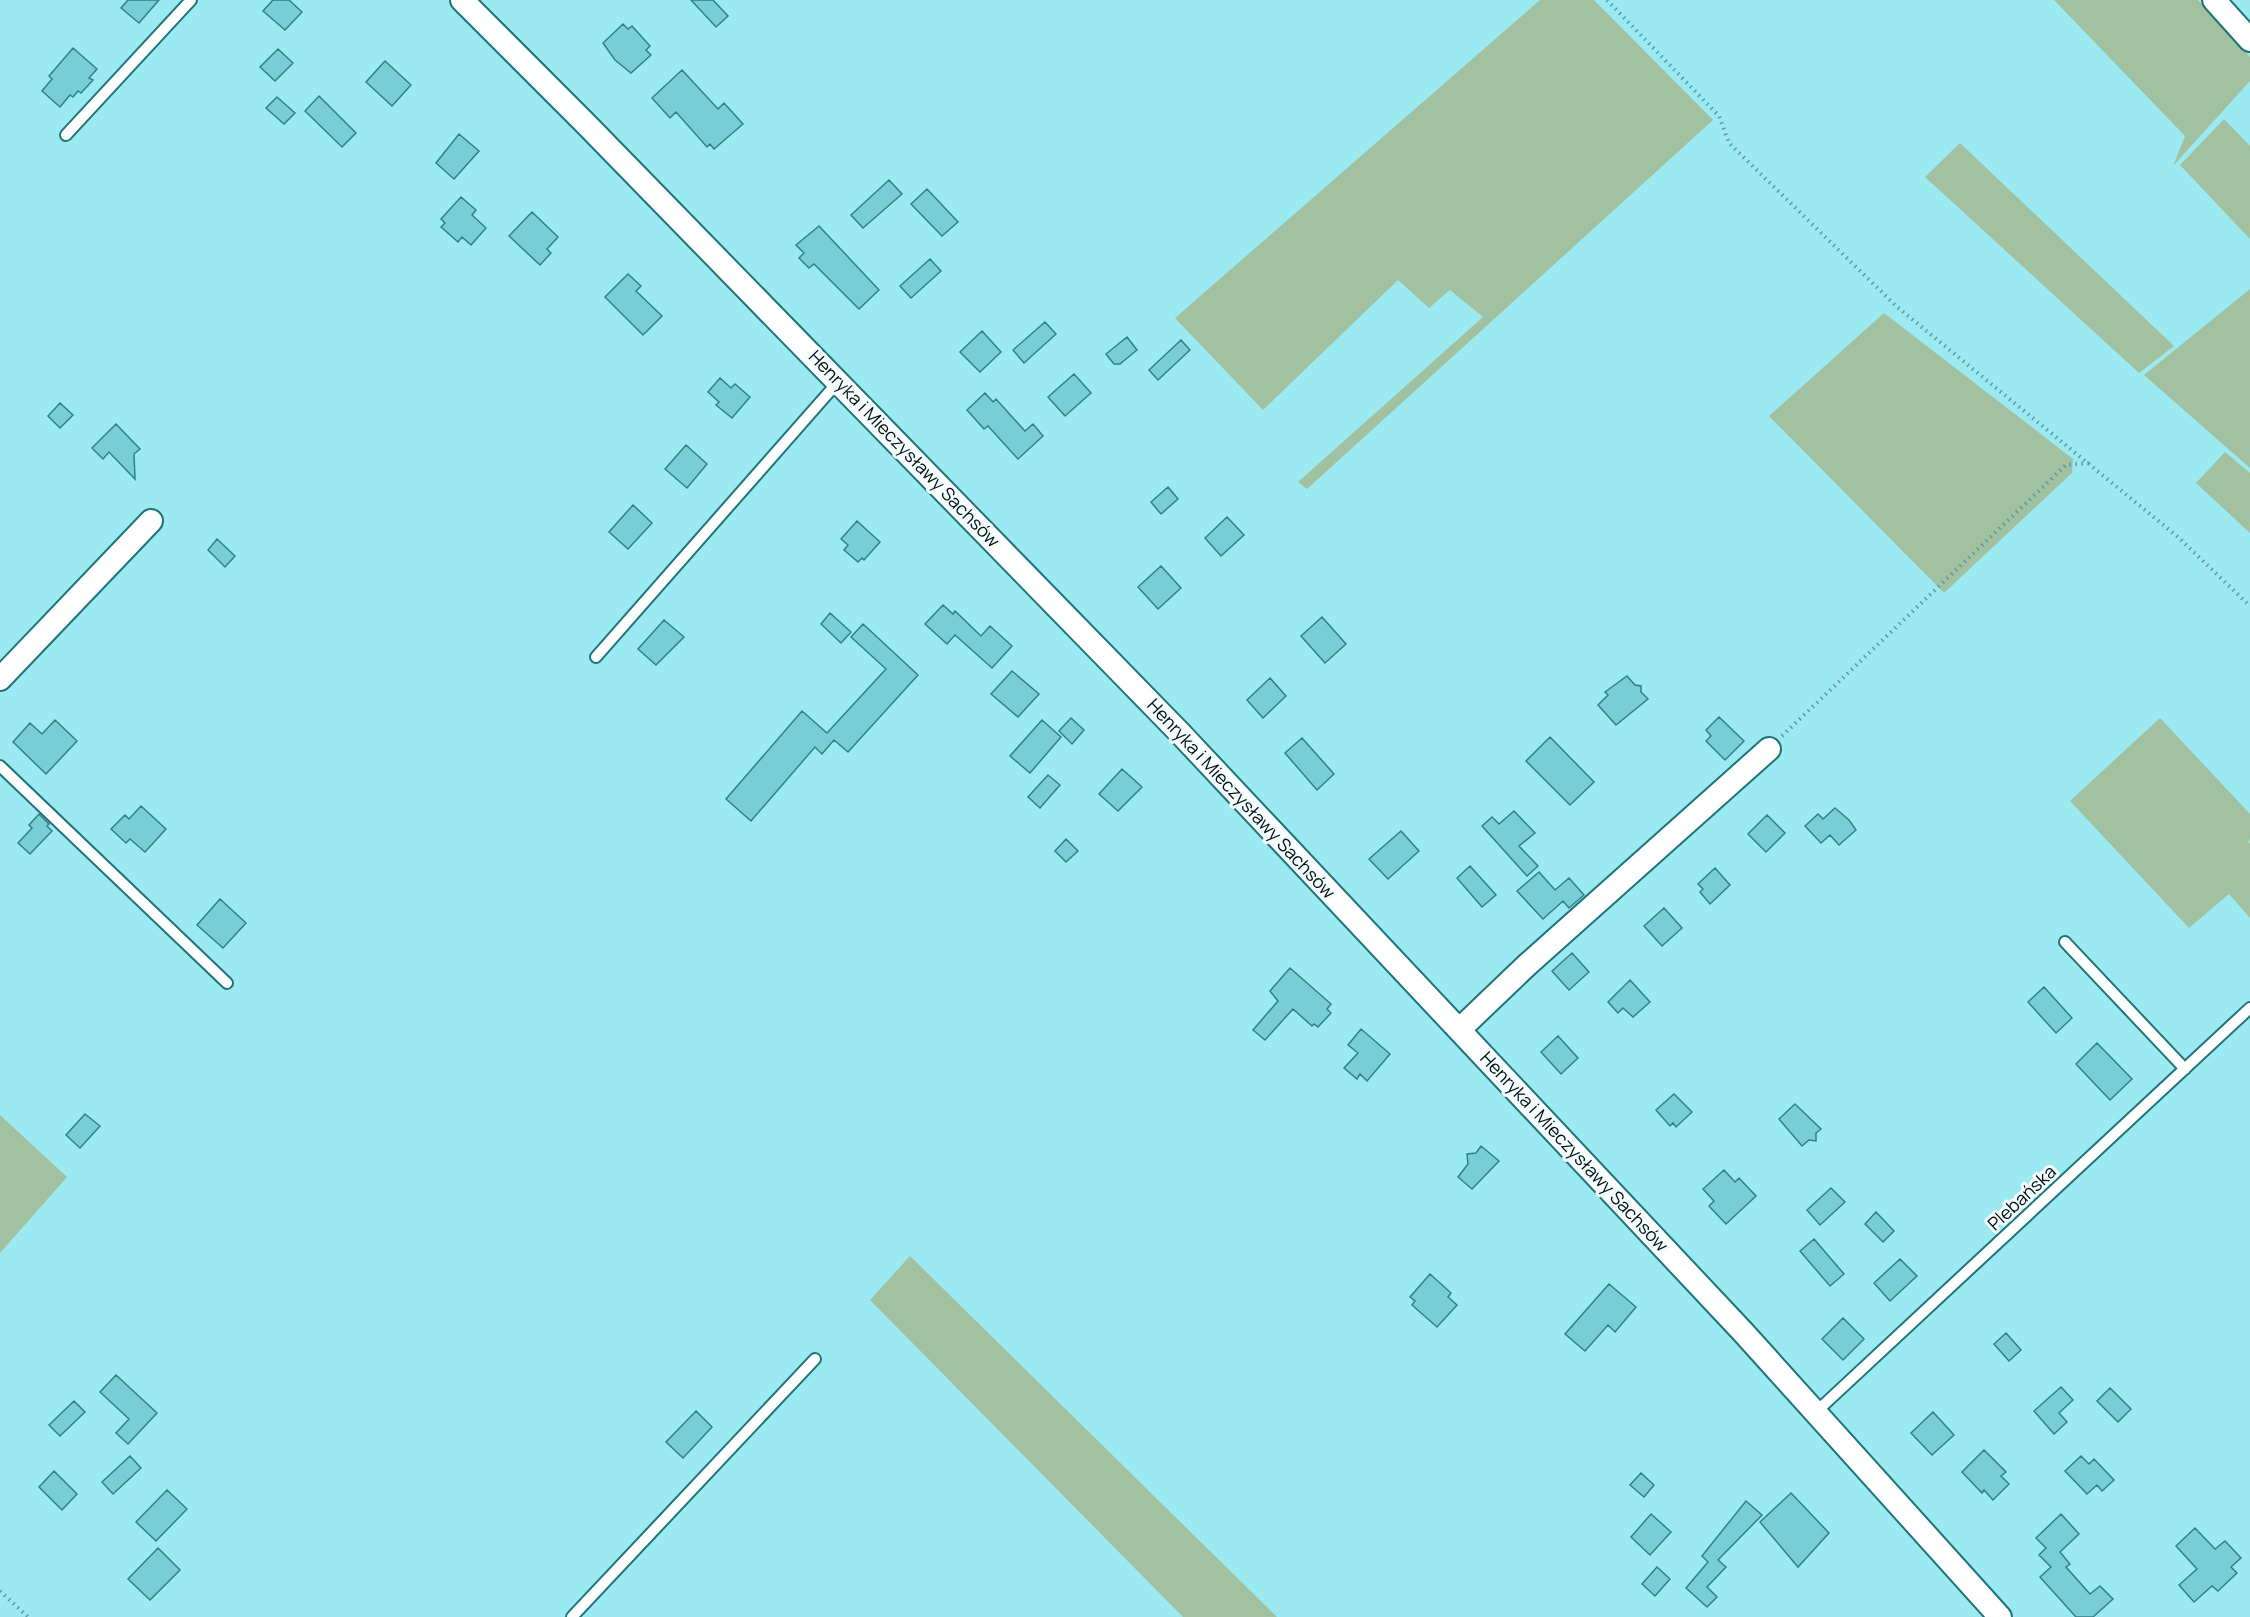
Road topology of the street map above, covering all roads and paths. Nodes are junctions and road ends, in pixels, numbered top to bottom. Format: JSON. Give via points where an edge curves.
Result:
{"nodes":[{"id":1,"x":191,"y":0,"type":"edge"},
{"id":2,"x":462,"y":0,"type":"edge"},
{"id":3,"x":1606,"y":0,"type":"edge"},
{"id":4,"x":2214,"y":0,"type":"edge"},
{"id":5,"x":2250,"y":40,"type":"edge"},
{"id":6,"x":66,"y":135,"type":"dead end"},
{"id":7,"x":838,"y":382,"type":"junction"},
{"id":8,"x":2090,"y":463,"type":"junction"},
{"id":9,"x":151,"y":521,"type":"dead end"},
{"id":10,"x":2250,"y":606,"type":"edge"},
{"id":11,"x":596,"y":657,"type":"dead end"},
{"id":12,"x":0,"y":679,"type":"edge"},
{"id":13,"x":1769,"y":749,"type":"joint"},
{"id":14,"x":0,"y":766,"type":"edge"},
{"id":15,"x":2065,"y":942,"type":"dead end"},
{"id":16,"x":227,"y":983,"type":"dead end"},
{"id":17,"x":2250,"y":1008,"type":"edge"},
{"id":18,"x":1459,"y":1030,"type":"junction"},
{"id":19,"x":2185,"y":1069,"type":"junction"},
{"id":20,"x":815,"y":1359,"type":"dead end"},
{"id":21,"x":1816,"y":1412,"type":"junction"},
{"id":22,"x":0,"y":1591,"type":"edge"},
{"id":23,"x":28,"y":1617,"type":"edge"},
{"id":24,"x":572,"y":1617,"type":"edge"},
{"id":25,"x":2000,"y":1617,"type":"edge"}],
"edges":[{"from":1,"to":6,"type":"lane"},
{"from":2,"to":7,"type":"street","name":"Henryka i Mieczysławy Sachsów"},
{"from":3,"to":8,"type":"path","via":[[1719,116],[1729,143],[1896,306]]},
{"from":4,"to":5,"type":"street"},
{"from":7,"to":11,"type":"lane"},
{"from":7,"to":18,"type":"street","name":"Henryka i Mieczysławy Sachsów","via":[[1179,732]]},
{"from":8,"to":10,"type":"path","via":[[2178,537]]},
{"from":8,"to":13,"type":"path","via":[[2066,465]]},
{"from":9,"to":12,"type":"street"},
{"from":13,"to":18,"type":"street"},
{"from":14,"to":16,"type":"lane"},
{"from":15,"to":19,"type":"lane"},
{"from":17,"to":19,"type":"lane","name":"Plebańska"},
{"from":18,"to":21,"type":"street","name":"Henryka i Mieczysławy Sachsów"},
{"from":19,"to":21,"type":"lane","name":"Plebańska"},
{"from":20,"to":24,"type":"lane"},
{"from":21,"to":25,"type":"street","name":"Henryka i Mieczysławy Sachsów"},
{"from":22,"to":23,"type":"path"}]}
